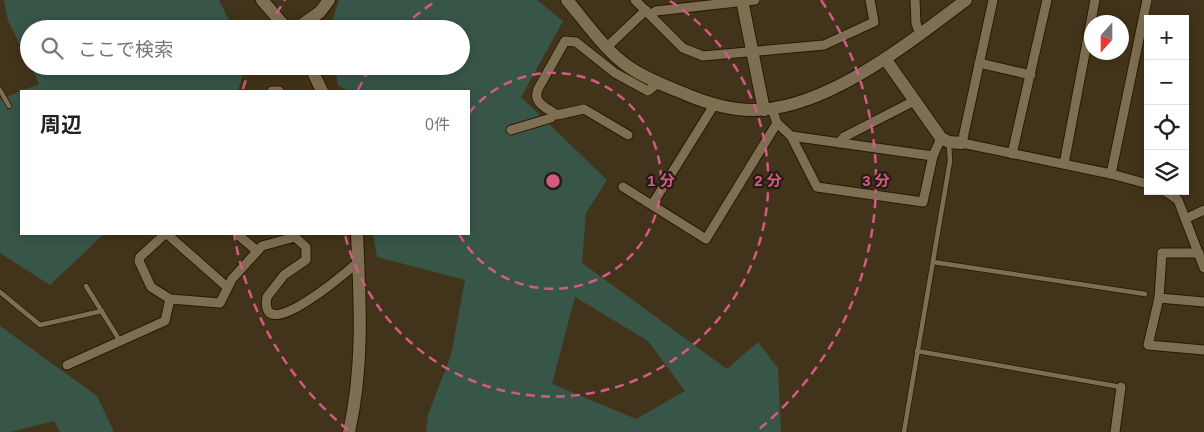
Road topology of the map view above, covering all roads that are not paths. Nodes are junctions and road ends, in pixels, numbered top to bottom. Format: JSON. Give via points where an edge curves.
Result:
{"nodes":[{"id":1,"x":262,"y":0,"type":"edge"},
{"id":2,"x":329,"y":0,"type":"edge"},
{"id":3,"x":567,"y":0,"type":"edge"},
{"id":4,"x":635,"y":0,"type":"edge"},
{"id":5,"x":755,"y":0,"type":"edge"},
{"id":6,"x":870,"y":0,"type":"edge"},
{"id":7,"x":915,"y":0,"type":"edge"},
{"id":8,"x":966,"y":0,"type":"edge"},
{"id":9,"x":993,"y":0,"type":"edge"},
{"id":10,"x":1047,"y":0,"type":"edge"},
{"id":11,"x":1095,"y":0,"type":"edge"},
{"id":12,"x":1147,"y":0,"type":"edge"},
{"id":13,"x":742,"y":1,"type":"edge"},
{"id":14,"x":648,"y":13,"type":"junction"},
{"id":15,"x":279,"y":20,"type":"edge"},
{"id":16,"x":309,"y":20,"type":"edge"},
{"id":17,"x":920,"y":35,"type":"junction"},
{"id":18,"x":608,"y":46,"type":"junction"},
{"id":19,"x":752,"y":52,"type":"junction"},
{"id":20,"x":886,"y":60,"type":"junction"},
{"id":21,"x":980,"y":63,"type":"junction"},
{"id":22,"x":313,"y":75,"type":"edge"},
{"id":23,"x":1031,"y":75,"type":"junction"},
{"id":24,"x":658,"y":82,"type":"junction"},
{"id":25,"x":0,"y":90,"type":"edge"},
{"id":26,"x":318,"y":90,"type":"edge"},
{"id":27,"x":914,"y":101,"type":"junction"},
{"id":28,"x":714,"y":105,"type":"junction"},
{"id":29,"x":9,"y":106,"type":"dead end"},
{"id":30,"x":768,"y":109,"type":"junction"},
{"id":31,"x":554,"y":113,"type":"junction"},
{"id":32,"x":777,"y":123,"type":"junction"},
{"id":33,"x":511,"y":130,"type":"dead end"},
{"id":34,"x":628,"y":135,"type":"dead end"},
{"id":35,"x":791,"y":136,"type":"junction"},
{"id":36,"x":951,"y":141,"type":"junction"},
{"id":37,"x":838,"y":143,"type":"junction"},
{"id":38,"x":1012,"y":154,"type":"junction"},
{"id":39,"x":934,"y":156,"type":"junction"},
{"id":40,"x":1064,"y":164,"type":"junction"},
{"id":41,"x":1111,"y":174,"type":"junction"},
{"id":42,"x":1144,"y":183,"type":"edge"},
{"id":43,"x":623,"y":188,"type":"dead end"},
{"id":44,"x":1171,"y":195,"type":"edge"},
{"id":45,"x":652,"y":206,"type":"junction"},
{"id":46,"x":1204,"y":210,"type":"edge"},
{"id":47,"x":1185,"y":219,"type":"junction"},
{"id":48,"x":165,"y":235,"type":"edge"},
{"id":49,"x":167,"y":235,"type":"edge"},
{"id":50,"x":238,"y":235,"type":"edge"},
{"id":51,"x":357,"y":235,"type":"edge"},
{"id":52,"x":299,"y":236,"type":"edge"},
{"id":53,"x":256,"y":250,"type":"junction"},
{"id":54,"x":1199,"y":252,"type":"junction"},
{"id":55,"x":358,"y":262,"type":"junction"},
{"id":56,"x":933,"y":262,"type":"junction"},
{"id":57,"x":1204,"y":268,"type":"edge"},
{"id":58,"x":86,"y":286,"type":"dead end"},
{"id":59,"x":227,"y":287,"type":"junction"},
{"id":60,"x":0,"y":292,"type":"edge"},
{"id":61,"x":1145,"y":294,"type":"dead end"},
{"id":62,"x":1159,"y":298,"type":"junction"},
{"id":63,"x":170,"y":299,"type":"junction"},
{"id":64,"x":1204,"y":302,"type":"edge"},
{"id":65,"x":102,"y":311,"type":"junction"},
{"id":66,"x":120,"y":341,"type":"junction"},
{"id":67,"x":1204,"y":350,"type":"edge"},
{"id":68,"x":917,"y":352,"type":"junction"},
{"id":69,"x":67,"y":365,"type":"dead end"},
{"id":70,"x":1121,"y":387,"type":"joint"},
{"id":71,"x":349,"y":432,"type":"edge"},
{"id":72,"x":904,"y":432,"type":"edge"},
{"id":73,"x":1115,"y":432,"type":"edge"}],
"edges":[{"from":1,"to":15,"type":"street"},
{"from":2,"to":16,"type":"street"},
{"from":3,"to":18,"type":"street"},
{"from":4,"to":14,"type":"street"},
{"from":5,"to":13,"type":"street"},
{"from":6,"to":19,"type":"street","via":[[874,22],[824,45]]},
{"from":7,"to":17,"type":"street"},
{"from":8,"to":17,"type":"street"},
{"from":9,"to":21,"type":"street"},
{"from":10,"to":23,"type":"street"},
{"from":11,"to":40,"type":"street"},
{"from":12,"to":41,"type":"street"},
{"from":13,"to":14,"type":"street"},
{"from":13,"to":19,"type":"street"},
{"from":14,"to":18,"type":"street"},
{"from":14,"to":19,"type":"street","via":[[683,48],[703,56]]},
{"from":17,"to":20,"type":"street"},
{"from":18,"to":24,"type":"street","via":[[627,66]]},
{"from":19,"to":30,"type":"street"},
{"from":20,"to":27,"type":"street"},
{"from":20,"to":30,"type":"street","via":[[798,103]]},
{"from":21,"to":23,"type":"street"},
{"from":21,"to":36,"type":"street"},
{"from":22,"to":26,"type":"street"},
{"from":23,"to":38,"type":"street"},
{"from":24,"to":28,"type":"street"},
{"from":24,"to":31,"type":"street","via":[[648,91],[615,73],[576,42],[565,41],[536,94],[541,104]]},
{"from":25,"to":29,"type":"lane"},
{"from":27,"to":36,"type":"street"},
{"from":27,"to":37,"type":"street"},
{"from":28,"to":30,"type":"street"},
{"from":28,"to":45,"type":"street"},
{"from":30,"to":32,"type":"street"},
{"from":31,"to":33,"type":"street","via":[[551,118]]},
{"from":31,"to":34,"type":"street","via":[[584,109]]},
{"from":32,"to":35,"type":"street"},
{"from":32,"to":45,"type":"street","via":[[706,239]]},
{"from":35,"to":37,"type":"street"},
{"from":35,"to":39,"type":"street","via":[[817,187],[923,202]]},
{"from":36,"to":38,"type":"street"},
{"from":36,"to":39,"type":"street"},
{"from":36,"to":56,"type":"lane"},
{"from":37,"to":39,"type":"street"},
{"from":38,"to":40,"type":"street"},
{"from":40,"to":41,"type":"street"},
{"from":41,"to":42,"type":"street"},
{"from":43,"to":45,"type":"street"},
{"from":44,"to":47,"type":"street","via":[[1178,200]]},
{"from":46,"to":47,"type":"street"},
{"from":47,"to":54,"type":"street"},
{"from":48,"to":63,"type":"street","via":[[139,260],[151,287]]},
{"from":49,"to":59,"type":"street"},
{"from":50,"to":53,"type":"street"},
{"from":51,"to":55,"type":"street"},
{"from":52,"to":53,"type":"street"},
{"from":52,"to":55,"type":"street","via":[[308,255],[303,264],[284,275],[267,297],[271,313],[282,315],[311,299]]},
{"from":53,"to":59,"type":"street"},
{"from":54,"to":57,"type":"street"},
{"from":54,"to":62,"type":"street","via":[[1162,253]]},
{"from":55,"to":71,"type":"street","via":[[359,365],[357,396]]},
{"from":56,"to":61,"type":"lane"},
{"from":56,"to":68,"type":"lane"},
{"from":58,"to":65,"type":"lane"},
{"from":59,"to":63,"type":"street","via":[[220,303]]},
{"from":60,"to":65,"type":"lane","via":[[40,325]]},
{"from":62,"to":64,"type":"street"},
{"from":62,"to":67,"type":"street","via":[[1148,345]]},
{"from":63,"to":66,"type":"street","via":[[165,320]]},
{"from":65,"to":66,"type":"lane"},
{"from":66,"to":69,"type":"street"},
{"from":68,"to":70,"type":"lane"},
{"from":68,"to":72,"type":"lane"},
{"from":70,"to":73,"type":"street"}]}
